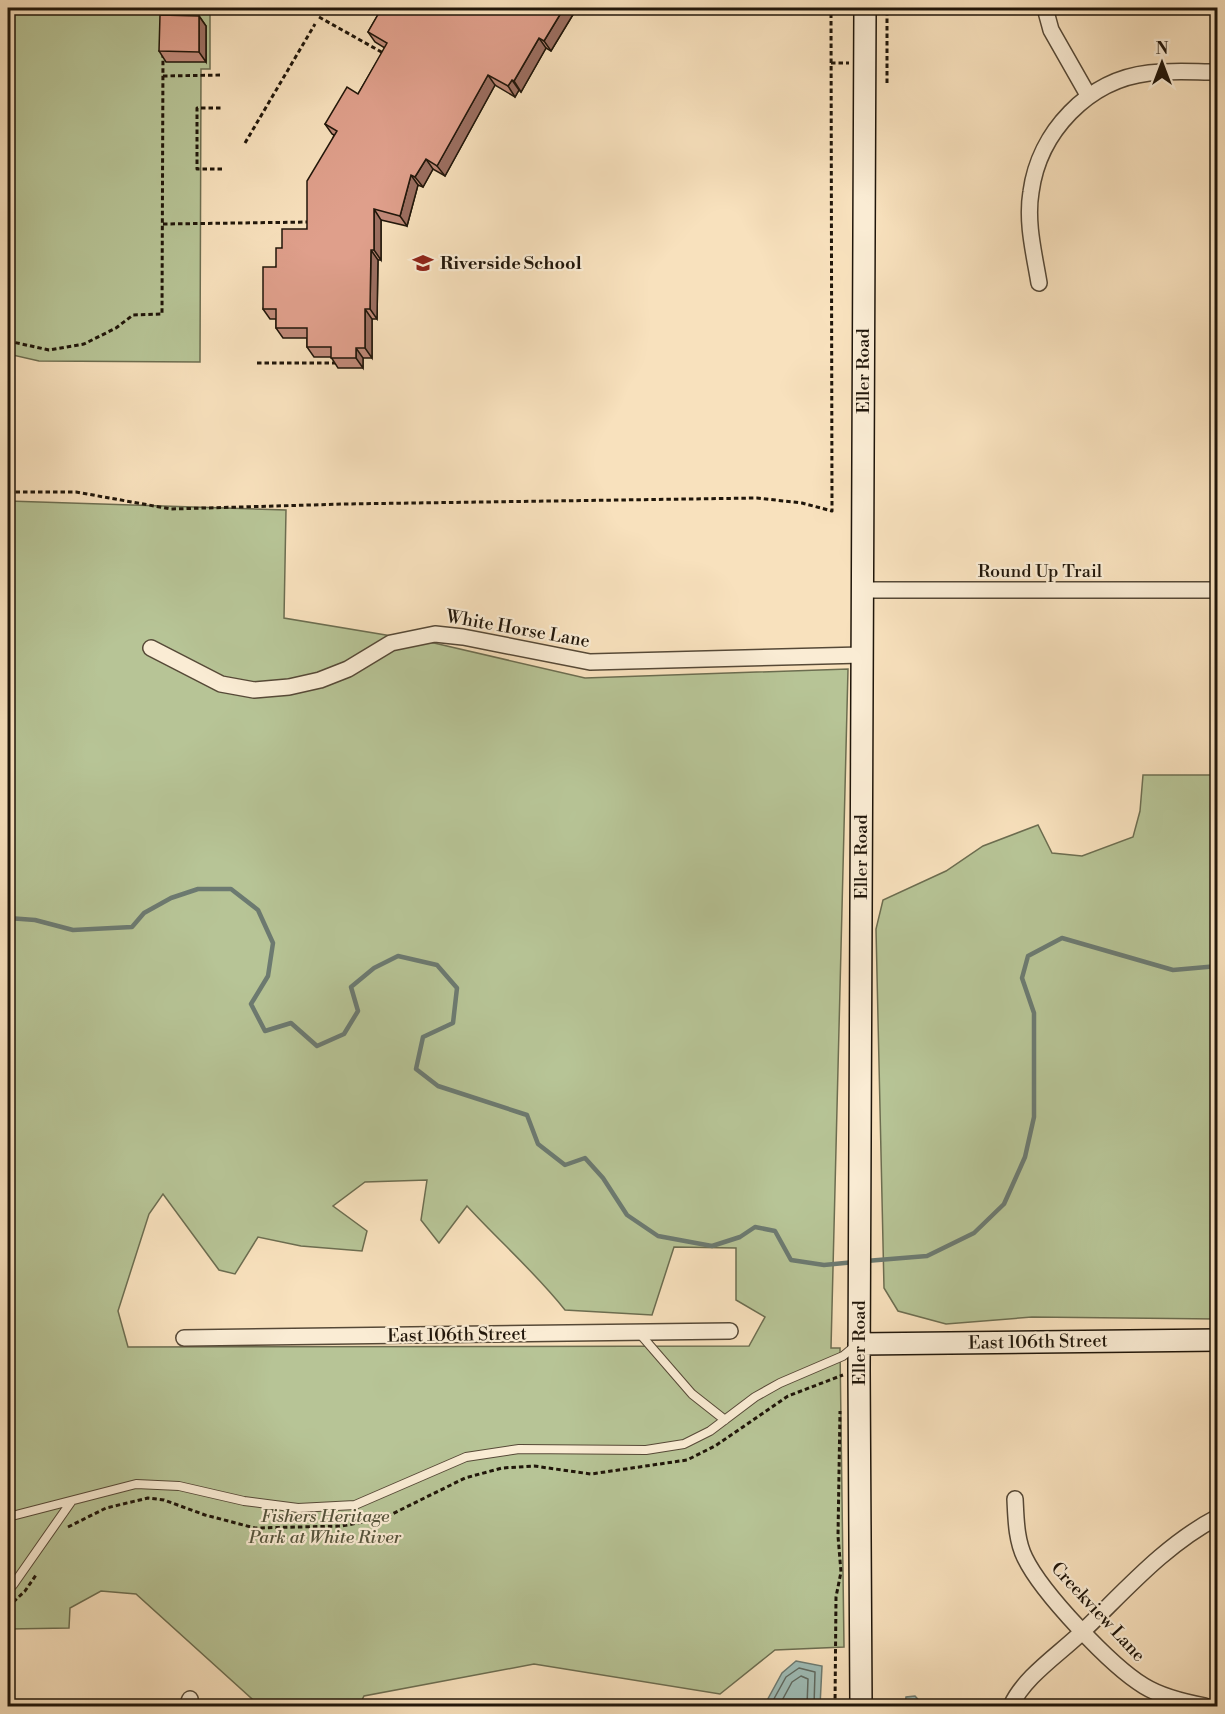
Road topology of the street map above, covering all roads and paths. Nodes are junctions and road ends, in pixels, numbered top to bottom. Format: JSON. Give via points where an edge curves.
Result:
{"nodes":[{"id":1,"x":163,"y":8,"type":"edge"},
{"id":2,"x":831,"y":8,"type":"edge"},
{"id":3,"x":865,"y":8,"type":"edge"},
{"id":4,"x":887,"y":8,"type":"edge"},
{"id":5,"x":1045,"y":8,"type":"edge"},
{"id":6,"x":319,"y":17,"type":"dead end"},
{"id":7,"x":163,"y":19,"type":"edge"},
{"id":8,"x":315,"y":24,"type":"dead end"},
{"id":9,"x":163,"y":53,"type":"edge"},
{"id":10,"x":387,"y":55,"type":"edge"},
{"id":11,"x":1218,"y":72,"type":"edge"},
{"id":12,"x":223,"y":75,"type":"dead end"},
{"id":13,"x":163,"y":76,"type":"junction"},
{"id":14,"x":887,"y":83,"type":"dead end"},
{"id":15,"x":1089,"y":95,"type":"junction"},
{"id":16,"x":223,"y":108,"type":"dead end"},
{"id":17,"x":245,"y":143,"type":"dead end"},
{"id":18,"x":222,"y":169,"type":"dead end"},
{"id":19,"x":320,"y":222,"type":"edge"},
{"id":20,"x":163,"y":224,"type":"junction"},
{"id":21,"x":1039,"y":283,"type":"dead end"},
{"id":22,"x":8,"y":341,"type":"edge"},
{"id":23,"x":256,"y":363,"type":"dead end"},
{"id":24,"x":338,"y":363,"type":"edge"},
{"id":25,"x":8,"y":492,"type":"edge"},
{"id":26,"x":862,"y":590,"type":"junction"},
{"id":27,"x":1218,"y":590,"type":"edge"},
{"id":28,"x":151,"y":648,"type":"dead end"},
{"id":29,"x":862,"y":656,"type":"junction"},
{"id":30,"x":730,"y":1331,"type":"dead end"},
{"id":31,"x":638,"y":1332,"type":"junction"},
{"id":32,"x":184,"y":1338,"type":"dead end"},
{"id":33,"x":1218,"y":1340,"type":"edge"},
{"id":34,"x":859,"y":1344,"type":"junction"},
{"id":35,"x":840,"y":1376,"type":"dead end"},
{"id":36,"x":840,"y":1387,"type":"dead end"},
{"id":37,"x":840,"y":1410,"type":"dead end"},
{"id":38,"x":725,"y":1420,"type":"junction"},
{"id":39,"x":1015,"y":1499,"type":"dead end"},
{"id":40,"x":71,"y":1502,"type":"junction"},
{"id":41,"x":8,"y":1517,"type":"edge"},
{"id":42,"x":1218,"y":1517,"type":"edge"},
{"id":43,"x":8,"y":1589,"type":"edge"},
{"id":44,"x":1083,"y":1630,"type":"junction"},
{"id":45,"x":835,"y":1707,"type":"edge"},
{"id":46,"x":861,"y":1707,"type":"edge"},
{"id":47,"x":1011,"y":1707,"type":"edge"},
{"id":48,"x":1204,"y":1707,"type":"edge"}],
"edges":[{"from":1,"to":7,"type":"path"},
{"from":2,"to":25,"type":"path","via":[[832,511],[757,498],[171,509],[76,492]]},
{"from":3,"to":26,"type":"street","name":"Eller Road"},
{"from":4,"to":14,"type":"path"},
{"from":5,"to":15,"type":"street","via":[[1052,30]]},
{"from":6,"to":10,"type":"path"},
{"from":8,"to":17,"type":"path"},
{"from":9,"to":13,"type":"path"},
{"from":11,"to":15,"type":"street","via":[[1147,73]]},
{"from":12,"to":13,"type":"path"},
{"from":13,"to":20,"type":"path"},
{"from":15,"to":21,"type":"street","via":[[1049,138],[1037,167],[1030,214]]},
{"from":16,"to":18,"type":"path","via":[[197,108],[196,169]]},
{"from":19,"to":20,"type":"path"},
{"from":20,"to":22,"type":"path","via":[[162,314],[133,315],[84,344],[49,350]]},
{"from":23,"to":24,"type":"path"},
{"from":26,"to":27,"type":"street","name":"Round Up Trail"},
{"from":26,"to":29,"type":"street","name":"Eller Road"},
{"from":28,"to":29,"type":"street","name":"White Horse Lane","via":[[221,684],[254,690],[320,680],[348,669],[391,643],[435,634],[590,662]]},
{"from":29,"to":34,"type":"street","name":"Eller Road"},
{"from":30,"to":31,"type":"street","name":"East 106th Street"},
{"from":31,"to":32,"type":"street","name":"East 106th Street"},
{"from":31,"to":38,"type":"lane","via":[[692,1394]]},
{"from":33,"to":34,"type":"street","name":"East 106th Street"},
{"from":34,"to":38,"type":"lane","via":[[843,1356],[755,1397]]},
{"from":34,"to":46,"type":"street","name":"Eller Road"},
{"from":35,"to":36,"type":"path"},
{"from":37,"to":45,"type":"path"},
{"from":38,"to":40,"type":"lane","via":[[684,1444],[646,1450],[519,1449],[466,1457],[355,1506],[298,1508],[179,1486],[136,1484]]},
{"from":39,"to":44,"type":"street","name":"Creekview Lane","via":[[1024,1557]]},
{"from":40,"to":41,"type":"lane"},
{"from":40,"to":43,"type":"lane"},
{"from":42,"to":44,"type":"street","via":[[1171,1547]]},
{"from":44,"to":47,"type":"street","via":[[1030,1680]]},
{"from":44,"to":48,"type":"street","name":"Creekview Lane","via":[[1116,1665],[1145,1687]]}]}
